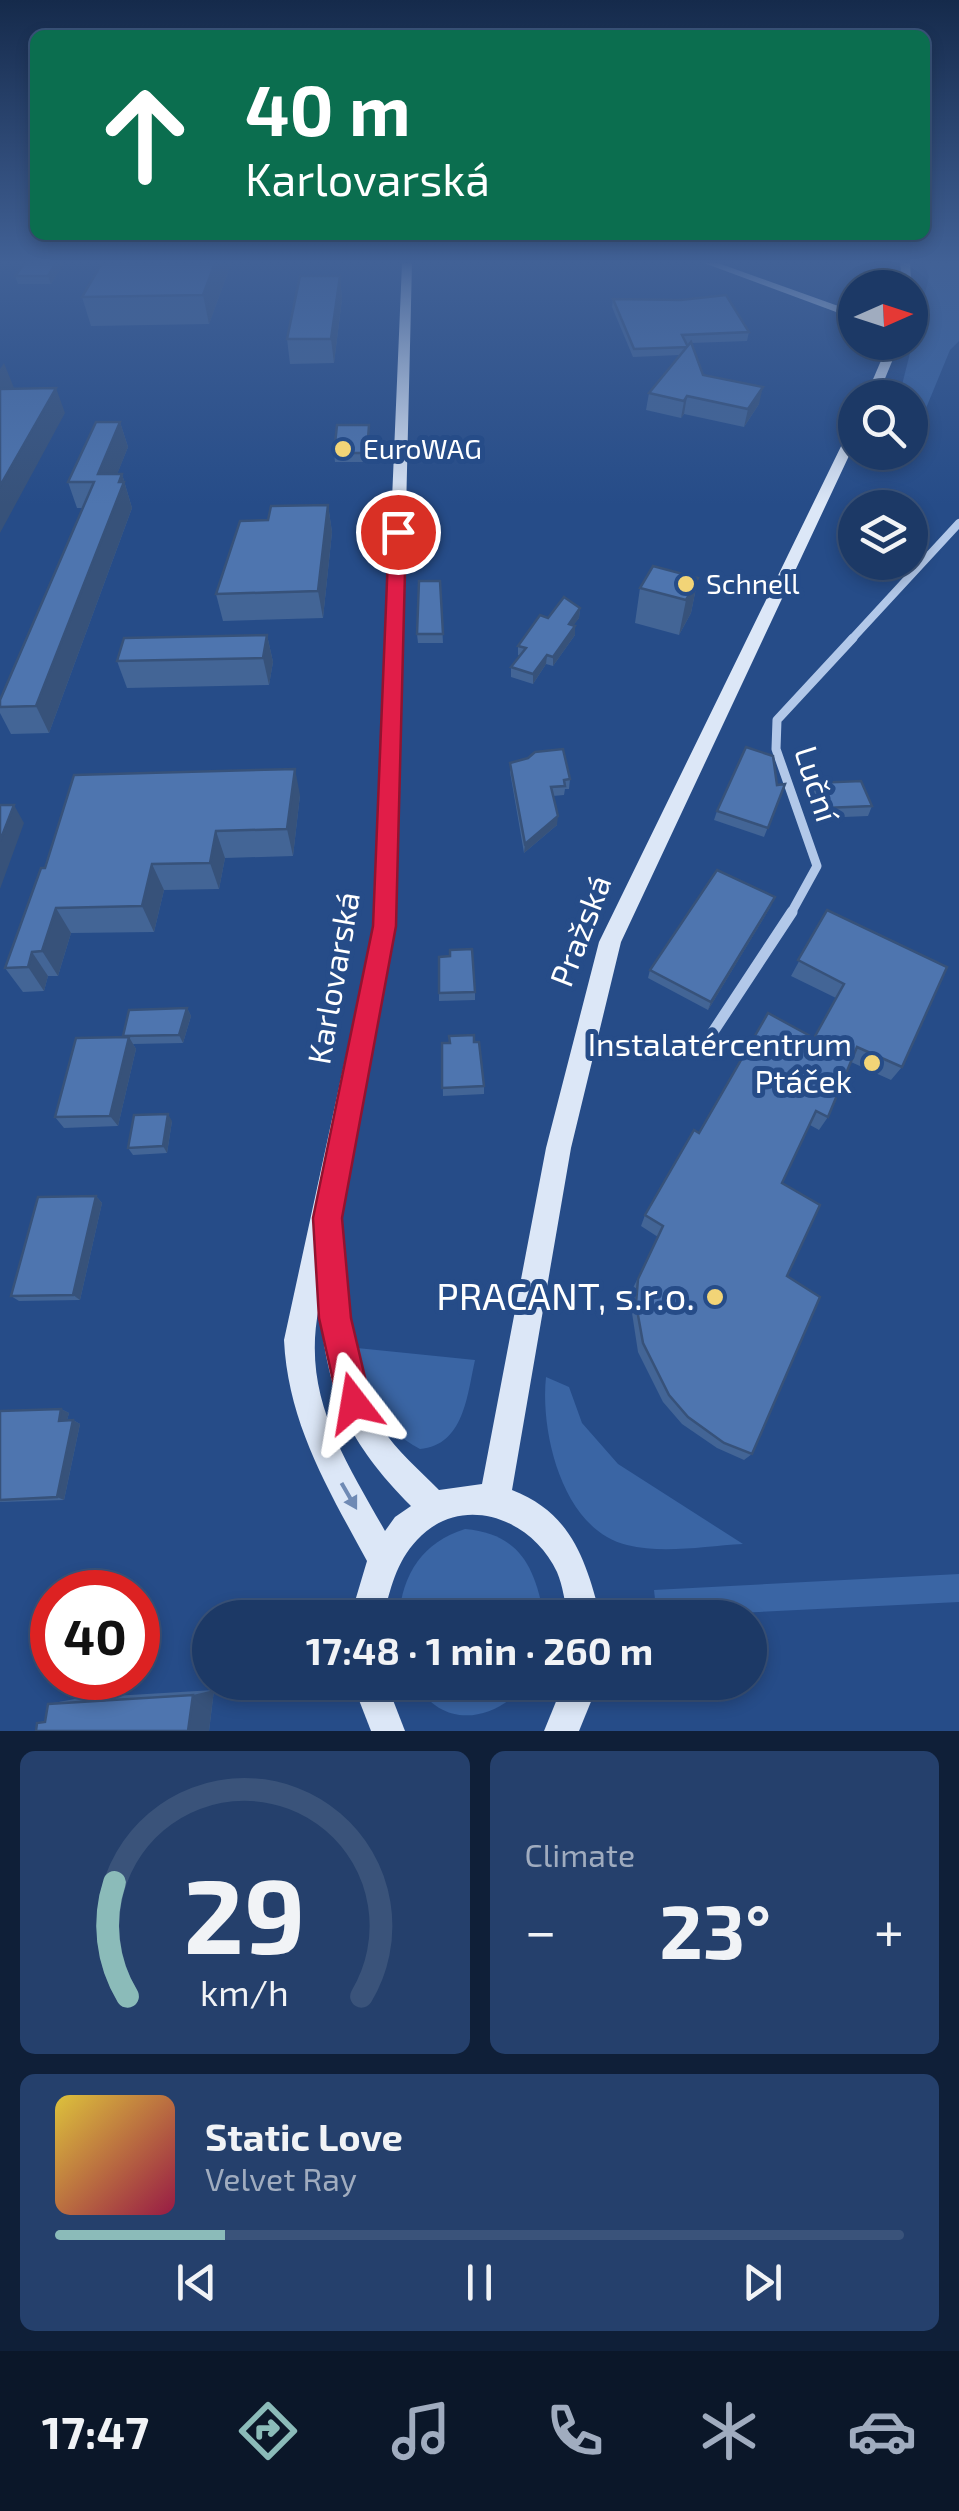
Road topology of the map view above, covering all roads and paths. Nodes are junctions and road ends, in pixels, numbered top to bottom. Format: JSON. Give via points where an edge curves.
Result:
{"nodes":[{"id":1,"x":404,"y":344,"type":"edge"},
{"id":2,"x":838,"y":466,"type":"edge"},
{"id":3,"x":959,"y":523,"type":"edge"},
{"id":4,"x":709,"y":1038,"type":"dead end"},
{"id":5,"x":330,"y":1190,"type":"junction"},
{"id":6,"x":495,"y":1498,"type":"junction"},
{"id":7,"x":432,"y":1508,"type":"junction"},
{"id":8,"x":383,"y":1560,"type":"junction"},
{"id":9,"x":371,"y":1600,"type":"edge"},
{"id":10,"x":581,"y":1600,"type":"edge"},
{"id":11,"x":376,"y":1700,"type":"edge"},
{"id":12,"x":574,"y":1700,"type":"edge"},
{"id":13,"x":388,"y":1731,"type":"edge"},
{"id":14,"x":561,"y":1731,"type":"edge"}],
"edges":[{"from":1,"to":5,"type":"main road","name":"Karlovarská","via":[[384,926]]},
{"from":2,"to":6,"type":"main road","name":"Pražská","via":[[610,942],[545,1220]]},
{"from":3,"to":4,"type":"street","name":"Luční","via":[[778,720],[776,749],[817,866],[802,900]]},
{"from":5,"to":7,"type":"main road","via":[[330,1281],[354,1403],[368,1434]]},
{"from":5,"to":8,"type":"main road","name":"Karlovarská","one_way":true,"via":[[302,1314],[298,1366],[326,1458]]},
{"from":6,"to":7,"type":"main road","via":[[453,1499]]},
{"from":6,"to":10,"type":"main road","via":[[544,1526],[564,1551]]},
{"from":7,"to":8,"type":"main road","via":[[413,1520]]},
{"from":8,"to":9,"type":"main road"},
{"from":11,"to":13,"type":"main road"},
{"from":12,"to":14,"type":"main road"}]}
